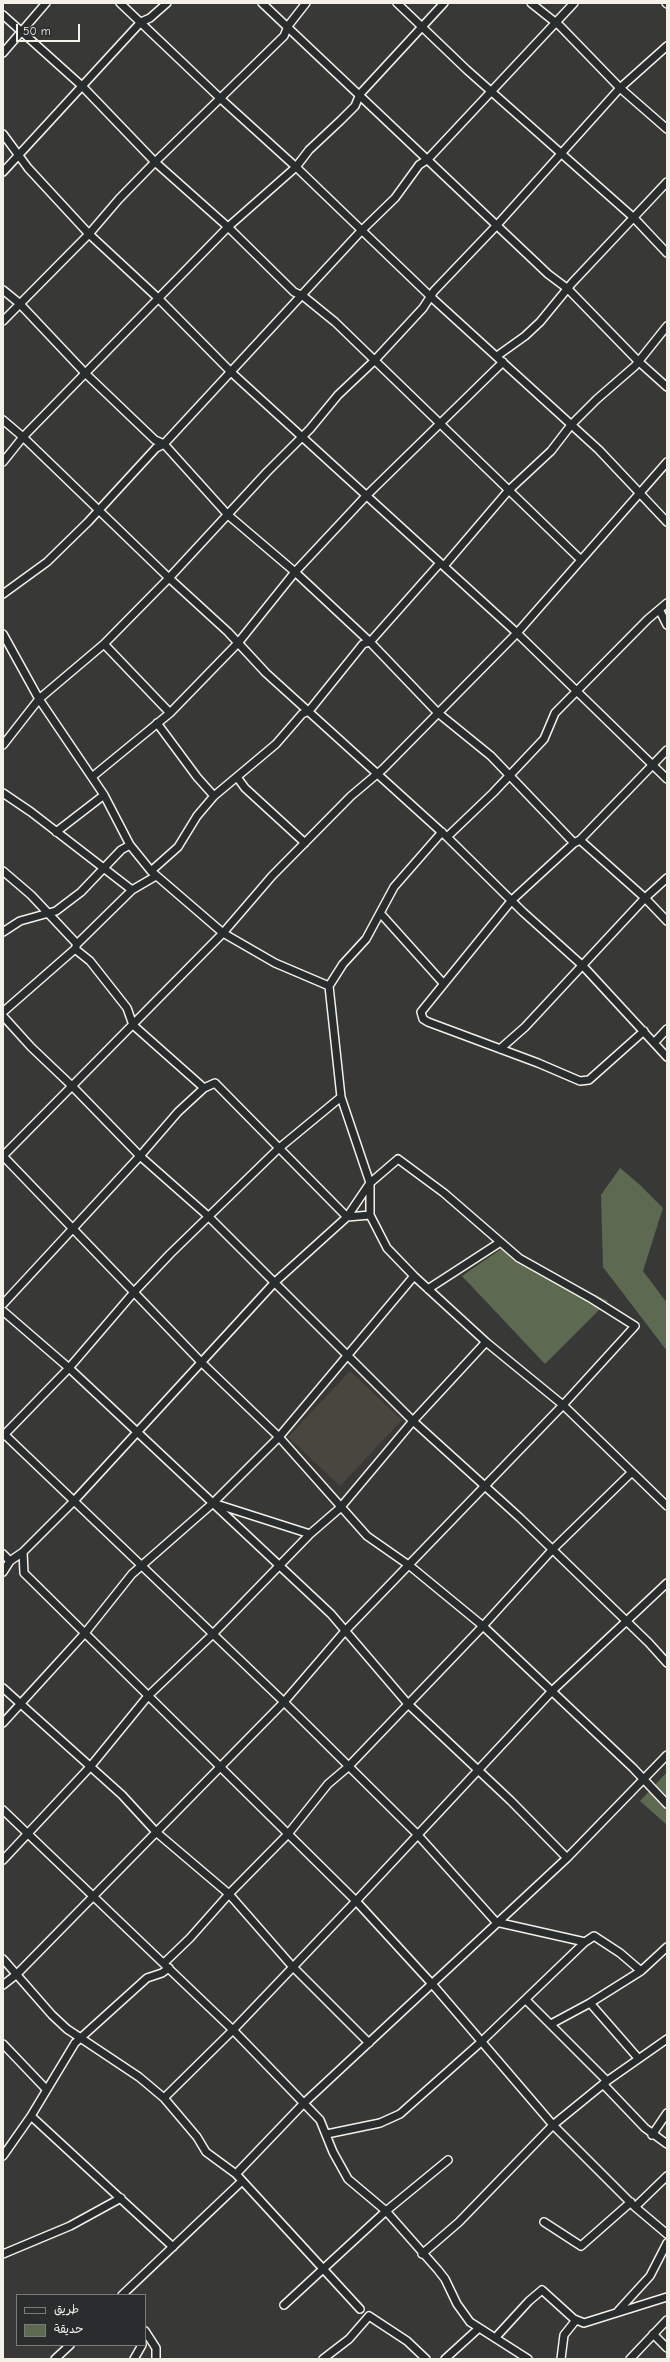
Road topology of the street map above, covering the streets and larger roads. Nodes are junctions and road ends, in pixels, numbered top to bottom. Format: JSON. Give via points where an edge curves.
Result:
{"nodes":[{"id":1,"x":46,"y":3,"type":"edge"},
{"id":2,"x":120,"y":3,"type":"edge"},
{"id":3,"x":166,"y":3,"type":"edge"},
{"id":4,"x":262,"y":3,"type":"edge"},
{"id":5,"x":306,"y":3,"type":"edge"},
{"id":6,"x":397,"y":3,"type":"edge"},
{"id":7,"x":444,"y":3,"type":"edge"},
{"id":8,"x":531,"y":3,"type":"edge"},
{"id":9,"x":574,"y":3,"type":"edge"},
{"id":10,"x":3,"y":15,"type":"edge"},
{"id":11,"x":141,"y":22,"type":"junction"},
{"id":12,"x":554,"y":22,"type":"junction"},
{"id":13,"x":288,"y":26,"type":"junction"},
{"id":14,"x":423,"y":26,"type":"junction"},
{"id":15,"x":21,"y":31,"type":"junction"},
{"id":16,"x":667,"y":46,"type":"edge"},
{"id":17,"x":3,"y":53,"type":"edge"},
{"id":18,"x":82,"y":86,"type":"junction"},
{"id":19,"x":620,"y":88,"type":"junction"},
{"id":20,"x":492,"y":91,"type":"junction"},
{"id":21,"x":360,"y":94,"type":"junction"},
{"id":22,"x":221,"y":99,"type":"junction"},
{"id":23,"x":667,"y":129,"type":"edge"},
{"id":24,"x":3,"y":134,"type":"edge"},
{"id":25,"x":561,"y":153,"type":"junction"},
{"id":26,"x":19,"y":155,"type":"junction"},
{"id":27,"x":428,"y":159,"type":"junction"},
{"id":28,"x":155,"y":162,"type":"junction"},
{"id":29,"x":296,"y":167,"type":"junction"},
{"id":30,"x":3,"y":172,"type":"edge"},
{"id":31,"x":667,"y":182,"type":"edge"},
{"id":32,"x":634,"y":218,"type":"junction"},
{"id":33,"x":497,"y":225,"type":"junction"},
{"id":34,"x":228,"y":227,"type":"junction"},
{"id":35,"x":361,"y":230,"type":"junction"},
{"id":36,"x":89,"y":234,"type":"junction"},
{"id":37,"x":667,"y":253,"type":"edge"},
{"id":38,"x":568,"y":289,"type":"junction"},
{"id":39,"x":3,"y":290,"type":"edge"},
{"id":40,"x":303,"y":296,"type":"junction"},
{"id":41,"x":431,"y":297,"type":"junction"},
{"id":42,"x":158,"y":298,"type":"junction"},
{"id":43,"x":19,"y":303,"type":"junction"},
{"id":44,"x":3,"y":321,"type":"edge"},
{"id":45,"x":667,"y":326,"type":"edge"},
{"id":46,"x":500,"y":359,"type":"junction"},
{"id":47,"x":374,"y":361,"type":"junction"},
{"id":48,"x":638,"y":361,"type":"junction"},
{"id":49,"x":232,"y":373,"type":"junction"},
{"id":50,"x":86,"y":374,"type":"junction"},
{"id":51,"x":667,"y":387,"type":"edge"},
{"id":52,"x":3,"y":420,"type":"edge"},
{"id":53,"x":440,"y":424,"type":"junction"},
{"id":54,"x":571,"y":425,"type":"junction"},
{"id":55,"x":302,"y":436,"type":"junction"},
{"id":56,"x":23,"y":437,"type":"junction"},
{"id":57,"x":164,"y":444,"type":"junction"},
{"id":58,"x":3,"y":462,"type":"edge"},
{"id":59,"x":667,"y":462,"type":"edge"},
{"id":60,"x":508,"y":491,"type":"junction"},
{"id":61,"x":639,"y":494,"type":"junction"},
{"id":62,"x":366,"y":495,"type":"junction"},
{"id":63,"x":99,"y":510,"type":"junction"},
{"id":64,"x":228,"y":515,"type":"junction"},
{"id":65,"x":667,"y":522,"type":"edge"},
{"id":66,"x":580,"y":559,"type":"junction"},
{"id":67,"x":442,"y":564,"type":"junction"},
{"id":68,"x":295,"y":572,"type":"junction"},
{"id":69,"x":169,"y":578,"type":"junction"},
{"id":70,"x":3,"y":594,"type":"edge"},
{"id":71,"x":667,"y":604,"type":"edge"},
{"id":72,"x":660,"y":611,"type":"junction"},
{"id":73,"x":667,"y":625,"type":"edge"},
{"id":74,"x":517,"y":633,"type":"junction"},
{"id":75,"x":3,"y":634,"type":"edge"},
{"id":76,"x":370,"y":642,"type":"junction"},
{"id":77,"x":238,"y":643,"type":"junction"},
{"id":78,"x":104,"y":644,"type":"junction"},
{"id":79,"x":578,"y":692,"type":"junction"},
{"id":80,"x":39,"y":699,"type":"junction"},
{"id":81,"x":309,"y":711,"type":"junction"},
{"id":82,"x":438,"y":712,"type":"junction"},
{"id":83,"x":170,"y":713,"type":"junction"},
{"id":84,"x":157,"y":723,"type":"junction"},
{"id":85,"x":3,"y":745,"type":"edge"},
{"id":86,"x":667,"y":750,"type":"edge"},
{"id":87,"x":653,"y":765,"type":"junction"},
{"id":88,"x":376,"y":774,"type":"junction"},
{"id":89,"x":510,"y":775,"type":"junction"},
{"id":90,"x":92,"y":777,"type":"junction"},
{"id":91,"x":237,"y":777,"type":"junction"},
{"id":92,"x":667,"y":779,"type":"edge"},
{"id":93,"x":3,"y":793,"type":"edge"},
{"id":94,"x":104,"y":795,"type":"junction"},
{"id":95,"x":214,"y":796,"type":"junction"},
{"id":96,"x":56,"y":832,"type":"junction"},
{"id":97,"x":444,"y":834,"type":"junction"},
{"id":98,"x":577,"y":841,"type":"junction"},
{"id":99,"x":305,"y":843,"type":"junction"},
{"id":100,"x":130,"y":845,"type":"junction"},
{"id":101,"x":104,"y":869,"type":"junction"},
{"id":102,"x":3,"y":871,"type":"edge"},
{"id":103,"x":154,"y":874,"type":"junction"},
{"id":104,"x":667,"y":878,"type":"edge"},
{"id":105,"x":132,"y":890,"type":"junction"},
{"id":106,"x":645,"y":898,"type":"junction"},
{"id":107,"x":512,"y":900,"type":"junction"},
{"id":108,"x":48,"y":914,"type":"junction"},
{"id":109,"x":381,"y":914,"type":"junction"},
{"id":110,"x":667,"y":921,"type":"edge"},
{"id":111,"x":3,"y":932,"type":"edge"},
{"id":112,"x":224,"y":933,"type":"junction"},
{"id":113,"x":76,"y":947,"type":"junction"},
{"id":114,"x":583,"y":966,"type":"junction"},
{"id":115,"x":443,"y":983,"type":"junction"},
{"id":116,"x":329,"y":986,"type":"junction"},
{"id":117,"x":3,"y":1012,"type":"edge"},
{"id":118,"x":3,"y":1016,"type":"edge"},
{"id":119,"x":133,"y":1025,"type":"junction"},
{"id":120,"x":667,"y":1029,"type":"edge"},
{"id":121,"x":644,"y":1031,"type":"junction"},
{"id":122,"x":654,"y":1042,"type":"junction"},
{"id":123,"x":500,"y":1049,"type":"junction"},
{"id":124,"x":667,"y":1057,"type":"edge"},
{"id":125,"x":72,"y":1086,"type":"junction"},
{"id":126,"x":204,"y":1088,"type":"junction"},
{"id":127,"x":341,"y":1097,"type":"junction"},
{"id":128,"x":278,"y":1149,"type":"junction"},
{"id":129,"x":3,"y":1156,"type":"edge"},
{"id":130,"x":140,"y":1156,"type":"junction"},
{"id":131,"x":370,"y":1183,"type":"junction"},
{"id":132,"x":370,"y":1215,"type":"junction"},
{"id":133,"x":208,"y":1216,"type":"junction"},
{"id":134,"x":347,"y":1217,"type":"junction"},
{"id":135,"x":74,"y":1228,"type":"junction"},
{"id":136,"x":499,"y":1243,"type":"junction"},
{"id":137,"x":414,"y":1276,"type":"junction"},
{"id":138,"x":275,"y":1282,"type":"junction"},
{"id":139,"x":428,"y":1289,"type":"junction"},
{"id":140,"x":135,"y":1291,"type":"junction"},
{"id":141,"x":3,"y":1304,"type":"edge"},
{"id":142,"x":3,"y":1311,"type":"edge"},
{"id":143,"x":486,"y":1342,"type":"junction"},
{"id":144,"x":348,"y":1355,"type":"junction"},
{"id":145,"x":201,"y":1362,"type":"junction"},
{"id":146,"x":69,"y":1368,"type":"junction"},
{"id":147,"x":563,"y":1405,"type":"junction"},
{"id":148,"x":413,"y":1421,"type":"junction"},
{"id":149,"x":138,"y":1432,"type":"junction"},
{"id":150,"x":4,"y":1435,"type":"edge"},
{"id":151,"x":279,"y":1437,"type":"junction"},
{"id":152,"x":632,"y":1472,"type":"junction"},
{"id":153,"x":484,"y":1486,"type":"junction"},
{"id":154,"x":74,"y":1501,"type":"junction"},
{"id":155,"x":213,"y":1503,"type":"junction"},
{"id":156,"x":667,"y":1506,"type":"edge"},
{"id":157,"x":340,"y":1508,"type":"junction"},
{"id":158,"x":310,"y":1534,"type":"junction"},
{"id":159,"x":552,"y":1550,"type":"junction"},
{"id":160,"x":23,"y":1552,"type":"junction"},
{"id":161,"x":3,"y":1554,"type":"edge"},
{"id":162,"x":10,"y":1561,"type":"junction"},
{"id":163,"x":410,"y":1566,"type":"junction"},
{"id":164,"x":143,"y":1567,"type":"junction"},
{"id":165,"x":279,"y":1567,"type":"junction"},
{"id":166,"x":3,"y":1572,"type":"edge"},
{"id":167,"x":667,"y":1583,"type":"edge"},
{"id":168,"x":624,"y":1621,"type":"junction"},
{"id":169,"x":483,"y":1626,"type":"junction"},
{"id":170,"x":345,"y":1631,"type":"junction"},
{"id":171,"x":85,"y":1633,"type":"junction"},
{"id":172,"x":213,"y":1634,"type":"junction"},
{"id":173,"x":667,"y":1663,"type":"edge"},
{"id":174,"x":3,"y":1688,"type":"edge"},
{"id":175,"x":552,"y":1691,"type":"junction"},
{"id":176,"x":148,"y":1696,"type":"junction"},
{"id":177,"x":284,"y":1702,"type":"junction"},
{"id":178,"x":21,"y":1704,"type":"junction"},
{"id":179,"x":408,"y":1704,"type":"junction"},
{"id":180,"x":3,"y":1723,"type":"edge"},
{"id":181,"x":667,"y":1755,"type":"edge"},
{"id":182,"x":90,"y":1766,"type":"junction"},
{"id":183,"x":220,"y":1767,"type":"junction"},
{"id":184,"x":348,"y":1767,"type":"junction"},
{"id":185,"x":478,"y":1769,"type":"junction"},
{"id":186,"x":644,"y":1780,"type":"junction"},
{"id":187,"x":667,"y":1804,"type":"edge"},
{"id":188,"x":3,"y":1810,"type":"edge"},
{"id":189,"x":156,"y":1832,"type":"junction"},
{"id":190,"x":26,"y":1834,"type":"junction"},
{"id":191,"x":288,"y":1834,"type":"junction"},
{"id":192,"x":417,"y":1834,"type":"junction"},
{"id":193,"x":567,"y":1858,"type":"junction"},
{"id":194,"x":3,"y":1860,"type":"edge"},
{"id":195,"x":229,"y":1894,"type":"junction"},
{"id":196,"x":94,"y":1896,"type":"junction"},
{"id":197,"x":356,"y":1901,"type":"junction"},
{"id":198,"x":496,"y":1922,"type":"junction"},
{"id":199,"x":585,"y":1942,"type":"junction"},
{"id":200,"x":667,"y":1947,"type":"edge"},
{"id":201,"x":3,"y":1959,"type":"edge"},
{"id":202,"x":166,"y":1965,"type":"junction"},
{"id":203,"x":292,"y":1966,"type":"junction"},
{"id":204,"x":641,"y":1971,"type":"junction"},
{"id":205,"x":17,"y":1974,"type":"junction"},
{"id":206,"x":433,"y":1984,"type":"junction"},
{"id":207,"x":3,"y":1985,"type":"edge"},
{"id":208,"x":526,"y":2000,"type":"junction"},
{"id":209,"x":590,"y":2003,"type":"junction"},
{"id":210,"x":551,"y":2024,"type":"junction"},
{"id":211,"x":233,"y":2030,"type":"junction"},
{"id":212,"x":80,"y":2038,"type":"junction"},
{"id":213,"x":667,"y":2039,"type":"edge"},
{"id":214,"x":481,"y":2042,"type":"junction"},
{"id":215,"x":368,"y":2043,"type":"junction"},
{"id":216,"x":3,"y":2044,"type":"edge"},
{"id":217,"x":638,"y":2058,"type":"junction"},
{"id":218,"x":605,"y":2083,"type":"junction"},
{"id":219,"x":46,"y":2089,"type":"junction"},
{"id":220,"x":164,"y":2098,"type":"junction"},
{"id":221,"x":304,"y":2103,"type":"junction"},
{"id":222,"x":667,"y":2113,"type":"edge"},
{"id":223,"x":31,"y":2116,"type":"junction"},
{"id":224,"x":553,"y":2125,"type":"junction"},
{"id":225,"x":327,"y":2134,"type":"junction"},
{"id":226,"x":652,"y":2135,"type":"junction"},
{"id":227,"x":667,"y":2144,"type":"edge"},
{"id":228,"x":3,"y":2156,"type":"edge"},
{"id":229,"x":448,"y":2160,"type":"dead end"},
{"id":230,"x":236,"y":2174,"type":"junction"},
{"id":231,"x":667,"y":2176,"type":"edge"},
{"id":232,"x":242,"y":2181,"type":"junction"},
{"id":233,"x":121,"y":2198,"type":"junction"},
{"id":234,"x":633,"y":2205,"type":"junction"},
{"id":235,"x":386,"y":2211,"type":"junction"},
{"id":236,"x":544,"y":2222,"type":"dead end"},
{"id":237,"x":667,"y":2234,"type":"edge"},
{"id":238,"x":667,"y":2243,"type":"edge"},
{"id":239,"x":173,"y":2246,"type":"junction"},
{"id":240,"x":3,"y":2254,"type":"edge"},
{"id":241,"x":422,"y":2254,"type":"junction"},
{"id":242,"x":323,"y":2269,"type":"junction"},
{"id":243,"x":123,"y":2294,"type":"edge"},
{"id":244,"x":667,"y":2297,"type":"edge"},
{"id":245,"x":284,"y":2305,"type":"dead end"},
{"id":246,"x":360,"y":2309,"type":"dead end"},
{"id":247,"x":616,"y":2312,"type":"junction"},
{"id":248,"x":576,"y":2320,"type":"junction"},
{"id":249,"x":667,"y":2320,"type":"edge"},
{"id":250,"x":478,"y":2328,"type":"junction"},
{"id":251,"x":146,"y":2334,"type":"edge"},
{"id":252,"x":653,"y":2334,"type":"junction"},
{"id":253,"x":496,"y":2337,"type":"junction"},
{"id":254,"x":69,"y":2346,"type":"edge"},
{"id":255,"x":141,"y":2346,"type":"edge"},
{"id":256,"x":667,"y":2348,"type":"edge"},
{"id":257,"x":55,"y":2359,"type":"edge"},
{"id":258,"x":134,"y":2359,"type":"edge"},
{"id":259,"x":156,"y":2359,"type":"edge"},
{"id":260,"x":323,"y":2359,"type":"edge"},
{"id":261,"x":426,"y":2359,"type":"edge"},
{"id":262,"x":445,"y":2359,"type":"edge"},
{"id":263,"x":528,"y":2359,"type":"edge"},
{"id":264,"x":560,"y":2359,"type":"edge"},
{"id":265,"x":630,"y":2359,"type":"edge"}],
"edges":[{"from":1,"to":15,"type":"street"},
{"from":2,"to":11,"type":"street"},
{"from":3,"to":11,"type":"street","via":[[150,18]]},
{"from":4,"to":13,"type":"street"},
{"from":5,"to":13,"type":"street"},
{"from":6,"to":14,"type":"street"},
{"from":7,"to":14,"type":"street"},
{"from":8,"to":12,"type":"street"},
{"from":9,"to":12,"type":"street"},
{"from":10,"to":15,"type":"street"},
{"from":11,"to":18,"type":"street"},
{"from":11,"to":22,"type":"street"},
{"from":12,"to":19,"type":"street"},
{"from":12,"to":20,"type":"street"},
{"from":13,"to":21,"type":"street"},
{"from":13,"to":22,"type":"street","via":[[284,36]]},
{"from":14,"to":20,"type":"street"},
{"from":14,"to":21,"type":"street"},
{"from":15,"to":17,"type":"street"},
{"from":15,"to":18,"type":"street"},
{"from":16,"to":19,"type":"street"},
{"from":18,"to":26,"type":"street"},
{"from":18,"to":28,"type":"street"},
{"from":19,"to":23,"type":"street"},
{"from":19,"to":25,"type":"street"},
{"from":20,"to":25,"type":"street"},
{"from":20,"to":27,"type":"street"},
{"from":21,"to":27,"type":"street"},
{"from":21,"to":29,"type":"street","via":[[355,106],[309,150]]},
{"from":22,"to":28,"type":"street"},
{"from":22,"to":29,"type":"street"},
{"from":24,"to":26,"type":"street"},
{"from":25,"to":32,"type":"street"},
{"from":25,"to":33,"type":"street"},
{"from":26,"to":30,"type":"street"},
{"from":26,"to":36,"type":"street"},
{"from":27,"to":33,"type":"street"},
{"from":27,"to":35,"type":"street","via":[[419,165],[396,198]]},
{"from":28,"to":34,"type":"street"},
{"from":28,"to":36,"type":"street"},
{"from":29,"to":34,"type":"street"},
{"from":29,"to":35,"type":"street"},
{"from":31,"to":32,"type":"street"},
{"from":32,"to":37,"type":"street"},
{"from":32,"to":38,"type":"street"},
{"from":33,"to":38,"type":"street","via":[[548,274]]},
{"from":33,"to":41,"type":"street"},
{"from":34,"to":40,"type":"street","via":[[288,287]]},
{"from":34,"to":42,"type":"street"},
{"from":35,"to":40,"type":"street"},
{"from":35,"to":41,"type":"street"},
{"from":36,"to":42,"type":"street"},
{"from":36,"to":43,"type":"street"},
{"from":38,"to":46,"type":"street","via":[[530,332]]},
{"from":38,"to":48,"type":"street"},
{"from":39,"to":43,"type":"street"},
{"from":40,"to":47,"type":"street","via":[[336,322]]},
{"from":40,"to":49,"type":"street"},
{"from":41,"to":46,"type":"street"},
{"from":41,"to":47,"type":"street"},
{"from":42,"to":49,"type":"street"},
{"from":42,"to":50,"type":"street"},
{"from":43,"to":44,"type":"street"},
{"from":43,"to":50,"type":"street"},
{"from":45,"to":48,"type":"street"},
{"from":46,"to":53,"type":"street"},
{"from":46,"to":54,"type":"street"},
{"from":47,"to":53,"type":"street"},
{"from":47,"to":55,"type":"street","via":[[338,395]]},
{"from":48,"to":51,"type":"street"},
{"from":48,"to":54,"type":"street"},
{"from":49,"to":55,"type":"street"},
{"from":49,"to":57,"type":"street"},
{"from":50,"to":56,"type":"street"},
{"from":50,"to":57,"type":"street","via":[[155,440]]},
{"from":52,"to":56,"type":"street"},
{"from":53,"to":60,"type":"street"},
{"from":53,"to":62,"type":"street"},
{"from":54,"to":60,"type":"street","via":[[551,451]]},
{"from":54,"to":61,"type":"street","via":[[632,483]]},
{"from":55,"to":62,"type":"street"},
{"from":55,"to":64,"type":"street"},
{"from":56,"to":58,"type":"street"},
{"from":56,"to":63,"type":"street"},
{"from":57,"to":63,"type":"street","via":[[156,448]]},
{"from":57,"to":64,"type":"street"},
{"from":59,"to":61,"type":"street"},
{"from":60,"to":66,"type":"street"},
{"from":60,"to":67,"type":"street"},
{"from":61,"to":65,"type":"street"},
{"from":61,"to":66,"type":"street"},
{"from":62,"to":67,"type":"street"},
{"from":62,"to":68,"type":"street"},
{"from":63,"to":69,"type":"street"},
{"from":63,"to":70,"type":"street","via":[[47,562]]},
{"from":64,"to":68,"type":"street"},
{"from":64,"to":69,"type":"street"},
{"from":66,"to":74,"type":"street"},
{"from":67,"to":74,"type":"street"},
{"from":67,"to":76,"type":"street"},
{"from":68,"to":76,"type":"street"},
{"from":68,"to":77,"type":"street"},
{"from":69,"to":77,"type":"street"},
{"from":69,"to":78,"type":"street"},
{"from":71,"to":72,"type":"street"},
{"from":72,"to":73,"type":"street"},
{"from":72,"to":79,"type":"street","via":[[648,619]]},
{"from":74,"to":79,"type":"street"},
{"from":74,"to":82,"type":"street"},
{"from":75,"to":80,"type":"street"},
{"from":76,"to":81,"type":"street","via":[[363,644]]},
{"from":76,"to":82,"type":"street"},
{"from":77,"to":81,"type":"street","via":[[266,673]]},
{"from":77,"to":83,"type":"street"},
{"from":78,"to":80,"type":"street"},
{"from":78,"to":83,"type":"street"},
{"from":79,"to":87,"type":"street"},
{"from":79,"to":89,"type":"street","via":[[555,713],[544,739]]},
{"from":80,"to":85,"type":"street"},
{"from":80,"to":90,"type":"street"},
{"from":81,"to":88,"type":"street"},
{"from":81,"to":91,"type":"street","via":[[302,714],[276,744]]},
{"from":82,"to":88,"type":"street"},
{"from":82,"to":89,"type":"street"},
{"from":83,"to":84,"type":"street"},
{"from":84,"to":90,"type":"street"},
{"from":84,"to":95,"type":"street"},
{"from":86,"to":87,"type":"street"},
{"from":87,"to":92,"type":"street"},
{"from":87,"to":98,"type":"street"},
{"from":88,"to":97,"type":"street"},
{"from":88,"to":99,"type":"street"},
{"from":89,"to":97,"type":"street"},
{"from":89,"to":98,"type":"street"},
{"from":90,"to":94,"type":"street"},
{"from":91,"to":95,"type":"street"},
{"from":91,"to":99,"type":"street","via":[[245,788]]},
{"from":93,"to":96,"type":"street"},
{"from":94,"to":96,"type":"street"},
{"from":94,"to":100,"type":"street"},
{"from":95,"to":103,"type":"street","via":[[197,816],[178,847]]},
{"from":96,"to":101,"type":"street"},
{"from":97,"to":107,"type":"street"},
{"from":97,"to":109,"type":"street","via":[[394,888]]},
{"from":98,"to":106,"type":"street"},
{"from":98,"to":107,"type":"street"},
{"from":99,"to":112,"type":"street","via":[[272,876]]},
{"from":100,"to":101,"type":"street","via":[[121,850]]},
{"from":100,"to":103,"type":"street"},
{"from":101,"to":105,"type":"street"},
{"from":101,"to":108,"type":"street","via":[[80,892],[56,911]]},
{"from":102,"to":108,"type":"street"},
{"from":103,"to":105,"type":"street"},
{"from":103,"to":112,"type":"street"},
{"from":104,"to":106,"type":"street"},
{"from":105,"to":113,"type":"street"},
{"from":106,"to":110,"type":"street"},
{"from":106,"to":114,"type":"street"},
{"from":107,"to":114,"type":"street"},
{"from":107,"to":115,"type":"street"},
{"from":108,"to":111,"type":"street","via":[[20,921]]},
{"from":108,"to":113,"type":"street"},
{"from":109,"to":115,"type":"street"},
{"from":109,"to":116,"type":"street","via":[[366,939],[343,964]]},
{"from":112,"to":116,"type":"street","via":[[275,963]]},
{"from":112,"to":119,"type":"street"},
{"from":113,"to":117,"type":"street"},
{"from":113,"to":119,"type":"street","via":[[127,1008]]},
{"from":114,"to":121,"type":"street"},
{"from":114,"to":123,"type":"street","via":[[525,1028]]},
{"from":115,"to":123,"type":"street","via":[[421,1012],[423,1019]]},
{"from":116,"to":127,"type":"street"},
{"from":118,"to":125,"type":"street"},
{"from":119,"to":125,"type":"street"},
{"from":119,"to":126,"type":"street"},
{"from":120,"to":122,"type":"street"},
{"from":121,"to":122,"type":"street"},
{"from":121,"to":123,"type":"street","via":[[588,1081],[580,1081]]},
{"from":122,"to":124,"type":"street"},
{"from":125,"to":129,"type":"street"},
{"from":125,"to":130,"type":"street"},
{"from":126,"to":128,"type":"street","via":[[215,1082]]},
{"from":126,"to":130,"type":"street","via":[[178,1112]]},
{"from":127,"to":128,"type":"street"},
{"from":127,"to":131,"type":"street"},
{"from":128,"to":133,"type":"street"},
{"from":128,"to":134,"type":"street"},
{"from":129,"to":135,"type":"street"},
{"from":130,"to":133,"type":"street"},
{"from":130,"to":135,"type":"street"},
{"from":131,"to":132,"type":"street"},
{"from":131,"to":134,"type":"street"},
{"from":131,"to":136,"type":"street","via":[[398,1159],[444,1193]]},
{"from":132,"to":134,"type":"street"},
{"from":132,"to":137,"type":"street","via":[[387,1248]]},
{"from":133,"to":138,"type":"street"},
{"from":133,"to":140,"type":"street"},
{"from":134,"to":138,"type":"street"},
{"from":135,"to":140,"type":"street"},
{"from":135,"to":141,"type":"street"},
{"from":136,"to":139,"type":"street"},
{"from":136,"to":147,"type":"street","via":[[537,1270],[592,1298],[635,1326]]},
{"from":137,"to":139,"type":"street"},
{"from":137,"to":144,"type":"street"},
{"from":138,"to":144,"type":"street"},
{"from":138,"to":145,"type":"street"},
{"from":139,"to":143,"type":"street"},
{"from":140,"to":145,"type":"street"},
{"from":140,"to":146,"type":"street"},
{"from":142,"to":146,"type":"street"},
{"from":143,"to":147,"type":"street"},
{"from":143,"to":148,"type":"street"},
{"from":144,"to":148,"type":"street"},
{"from":144,"to":151,"type":"street"},
{"from":145,"to":149,"type":"street"},
{"from":145,"to":151,"type":"street"},
{"from":146,"to":149,"type":"street"},
{"from":146,"to":150,"type":"street"},
{"from":147,"to":152,"type":"street"},
{"from":147,"to":153,"type":"street"},
{"from":148,"to":153,"type":"street"},
{"from":148,"to":157,"type":"street"},
{"from":149,"to":154,"type":"street"},
{"from":149,"to":155,"type":"street"},
{"from":150,"to":154,"type":"street"},
{"from":151,"to":155,"type":"street"},
{"from":151,"to":157,"type":"street"},
{"from":152,"to":156,"type":"street"},
{"from":152,"to":159,"type":"street"},
{"from":153,"to":159,"type":"street"},
{"from":153,"to":163,"type":"street"},
{"from":154,"to":160,"type":"street"},
{"from":154,"to":164,"type":"street"},
{"from":155,"to":158,"type":"street"},
{"from":155,"to":164,"type":"street"},
{"from":155,"to":165,"type":"street"},
{"from":157,"to":158,"type":"street"},
{"from":157,"to":163,"type":"street","via":[[367,1536]]},
{"from":158,"to":165,"type":"street"},
{"from":159,"to":168,"type":"street"},
{"from":159,"to":169,"type":"street"},
{"from":160,"to":162,"type":"street"},
{"from":160,"to":171,"type":"street","via":[[24,1573]]},
{"from":161,"to":162,"type":"street"},
{"from":162,"to":166,"type":"street"},
{"from":163,"to":169,"type":"street"},
{"from":163,"to":170,"type":"street"},
{"from":164,"to":171,"type":"street","via":[[132,1574]]},
{"from":164,"to":172,"type":"street"},
{"from":165,"to":170,"type":"street"},
{"from":165,"to":172,"type":"street"},
{"from":167,"to":168,"type":"street"},
{"from":168,"to":173,"type":"street"},
{"from":168,"to":175,"type":"street"},
{"from":169,"to":175,"type":"street"},
{"from":169,"to":179,"type":"street"},
{"from":170,"to":177,"type":"street"},
{"from":170,"to":179,"type":"street"},
{"from":171,"to":176,"type":"street"},
{"from":171,"to":178,"type":"street"},
{"from":172,"to":176,"type":"street"},
{"from":172,"to":177,"type":"street"},
{"from":174,"to":178,"type":"street"},
{"from":175,"to":185,"type":"street","via":[[495,1754]]},
{"from":175,"to":186,"type":"street"},
{"from":176,"to":182,"type":"street"},
{"from":176,"to":183,"type":"street"},
{"from":177,"to":183,"type":"street"},
{"from":177,"to":184,"type":"street"},
{"from":178,"to":180,"type":"street"},
{"from":178,"to":182,"type":"street"},
{"from":179,"to":184,"type":"street"},
{"from":179,"to":185,"type":"street"},
{"from":181,"to":186,"type":"street"},
{"from":182,"to":189,"type":"street","via":[[133,1806]]},
{"from":182,"to":190,"type":"street"},
{"from":183,"to":189,"type":"street"},
{"from":183,"to":191,"type":"street"},
{"from":184,"to":191,"type":"street","via":[[328,1784]]},
{"from":184,"to":192,"type":"street"},
{"from":185,"to":192,"type":"street"},
{"from":185,"to":193,"type":"street"},
{"from":186,"to":187,"type":"street"},
{"from":186,"to":193,"type":"street"},
{"from":188,"to":190,"type":"street"},
{"from":189,"to":195,"type":"street"},
{"from":189,"to":196,"type":"street"},
{"from":190,"to":194,"type":"street"},
{"from":190,"to":196,"type":"street"},
{"from":191,"to":195,"type":"street"},
{"from":191,"to":197,"type":"street"},
{"from":192,"to":197,"type":"street"},
{"from":192,"to":198,"type":"street"},
{"from":193,"to":198,"type":"street"},
{"from":195,"to":202,"type":"street"},
{"from":195,"to":203,"type":"street"},
{"from":196,"to":202,"type":"street"},
{"from":196,"to":205,"type":"street"},
{"from":197,"to":203,"type":"street"},
{"from":197,"to":206,"type":"street"},
{"from":198,"to":199,"type":"street"},
{"from":198,"to":206,"type":"street"},
{"from":199,"to":204,"type":"street","via":[[594,1936]]},
{"from":199,"to":208,"type":"street"},
{"from":200,"to":204,"type":"street"},
{"from":201,"to":205,"type":"street"},
{"from":202,"to":211,"type":"street"},
{"from":202,"to":212,"type":"street","via":[[162,1973],[147,1978]]},
{"from":203,"to":211,"type":"street"},
{"from":203,"to":215,"type":"street"},
{"from":204,"to":209,"type":"street"},
{"from":205,"to":207,"type":"street"},
{"from":205,"to":212,"type":"street","via":[[52,2015]]},
{"from":206,"to":214,"type":"street"},
{"from":206,"to":215,"type":"street"},
{"from":208,"to":210,"type":"street"},
{"from":208,"to":214,"type":"street"},
{"from":209,"to":210,"type":"street"},
{"from":209,"to":217,"type":"street"},
{"from":210,"to":218,"type":"street"},
{"from":211,"to":220,"type":"street"},
{"from":211,"to":221,"type":"street"},
{"from":212,"to":219,"type":"street"},
{"from":212,"to":220,"type":"street","via":[[139,2077]]},
{"from":213,"to":217,"type":"street"},
{"from":214,"to":224,"type":"street"},
{"from":214,"to":225,"type":"street","via":[[400,2114],[380,2123]]},
{"from":215,"to":221,"type":"street"},
{"from":216,"to":219,"type":"street"},
{"from":217,"to":218,"type":"street"},
{"from":218,"to":224,"type":"street"},
{"from":218,"to":226,"type":"street"},
{"from":219,"to":223,"type":"street"},
{"from":220,"to":230,"type":"street","via":[[197,2136],[206,2152]]},
{"from":221,"to":225,"type":"street","via":[[320,2120]]},
{"from":221,"to":230,"type":"street"},
{"from":222,"to":226,"type":"street"},
{"from":223,"to":228,"type":"street"},
{"from":223,"to":233,"type":"street"},
{"from":224,"to":234,"type":"street"},
{"from":224,"to":241,"type":"street","via":[[458,2222]]},
{"from":225,"to":235,"type":"street","via":[[333,2152],[348,2179]]},
{"from":226,"to":227,"type":"street"},
{"from":229,"to":235,"type":"street"},
{"from":230,"to":232,"type":"street"},
{"from":231,"to":234,"type":"street"},
{"from":232,"to":239,"type":"street"},
{"from":232,"to":242,"type":"street"},
{"from":233,"to":239,"type":"street"},
{"from":233,"to":240,"type":"street","via":[[70,2226]]},
{"from":234,"to":236,"type":"street","via":[[580,2247]]},
{"from":234,"to":237,"type":"street"},
{"from":235,"to":241,"type":"street"},
{"from":235,"to":242,"type":"street"},
{"from":238,"to":247,"type":"street","via":[[650,2276]]},
{"from":239,"to":243,"type":"street"},
{"from":241,"to":250,"type":"street","via":[[445,2278],[457,2304],[470,2322]]},
{"from":242,"to":245,"type":"street"},
{"from":242,"to":246,"type":"street"},
{"from":244,"to":247,"type":"street"},
{"from":247,"to":248,"type":"street","via":[[588,2322]]},
{"from":248,"to":253,"type":"street","via":[[542,2290]]},
{"from":248,"to":264,"type":"street","via":[[564,2335]]},
{"from":249,"to":252,"type":"street"},
{"from":250,"to":253,"type":"street"},
{"from":250,"to":262,"type":"street"},
{"from":251,"to":259,"type":"street","via":[[156,2348]]},
{"from":252,"to":256,"type":"street"},
{"from":252,"to":265,"type":"street"},
{"from":253,"to":263,"type":"street"},
{"from":254,"to":257,"type":"street"},
{"from":255,"to":258,"type":"street"},
{"from":260,"to":261,"type":"street","via":[[350,2339],[369,2316],[407,2341]]}]}
